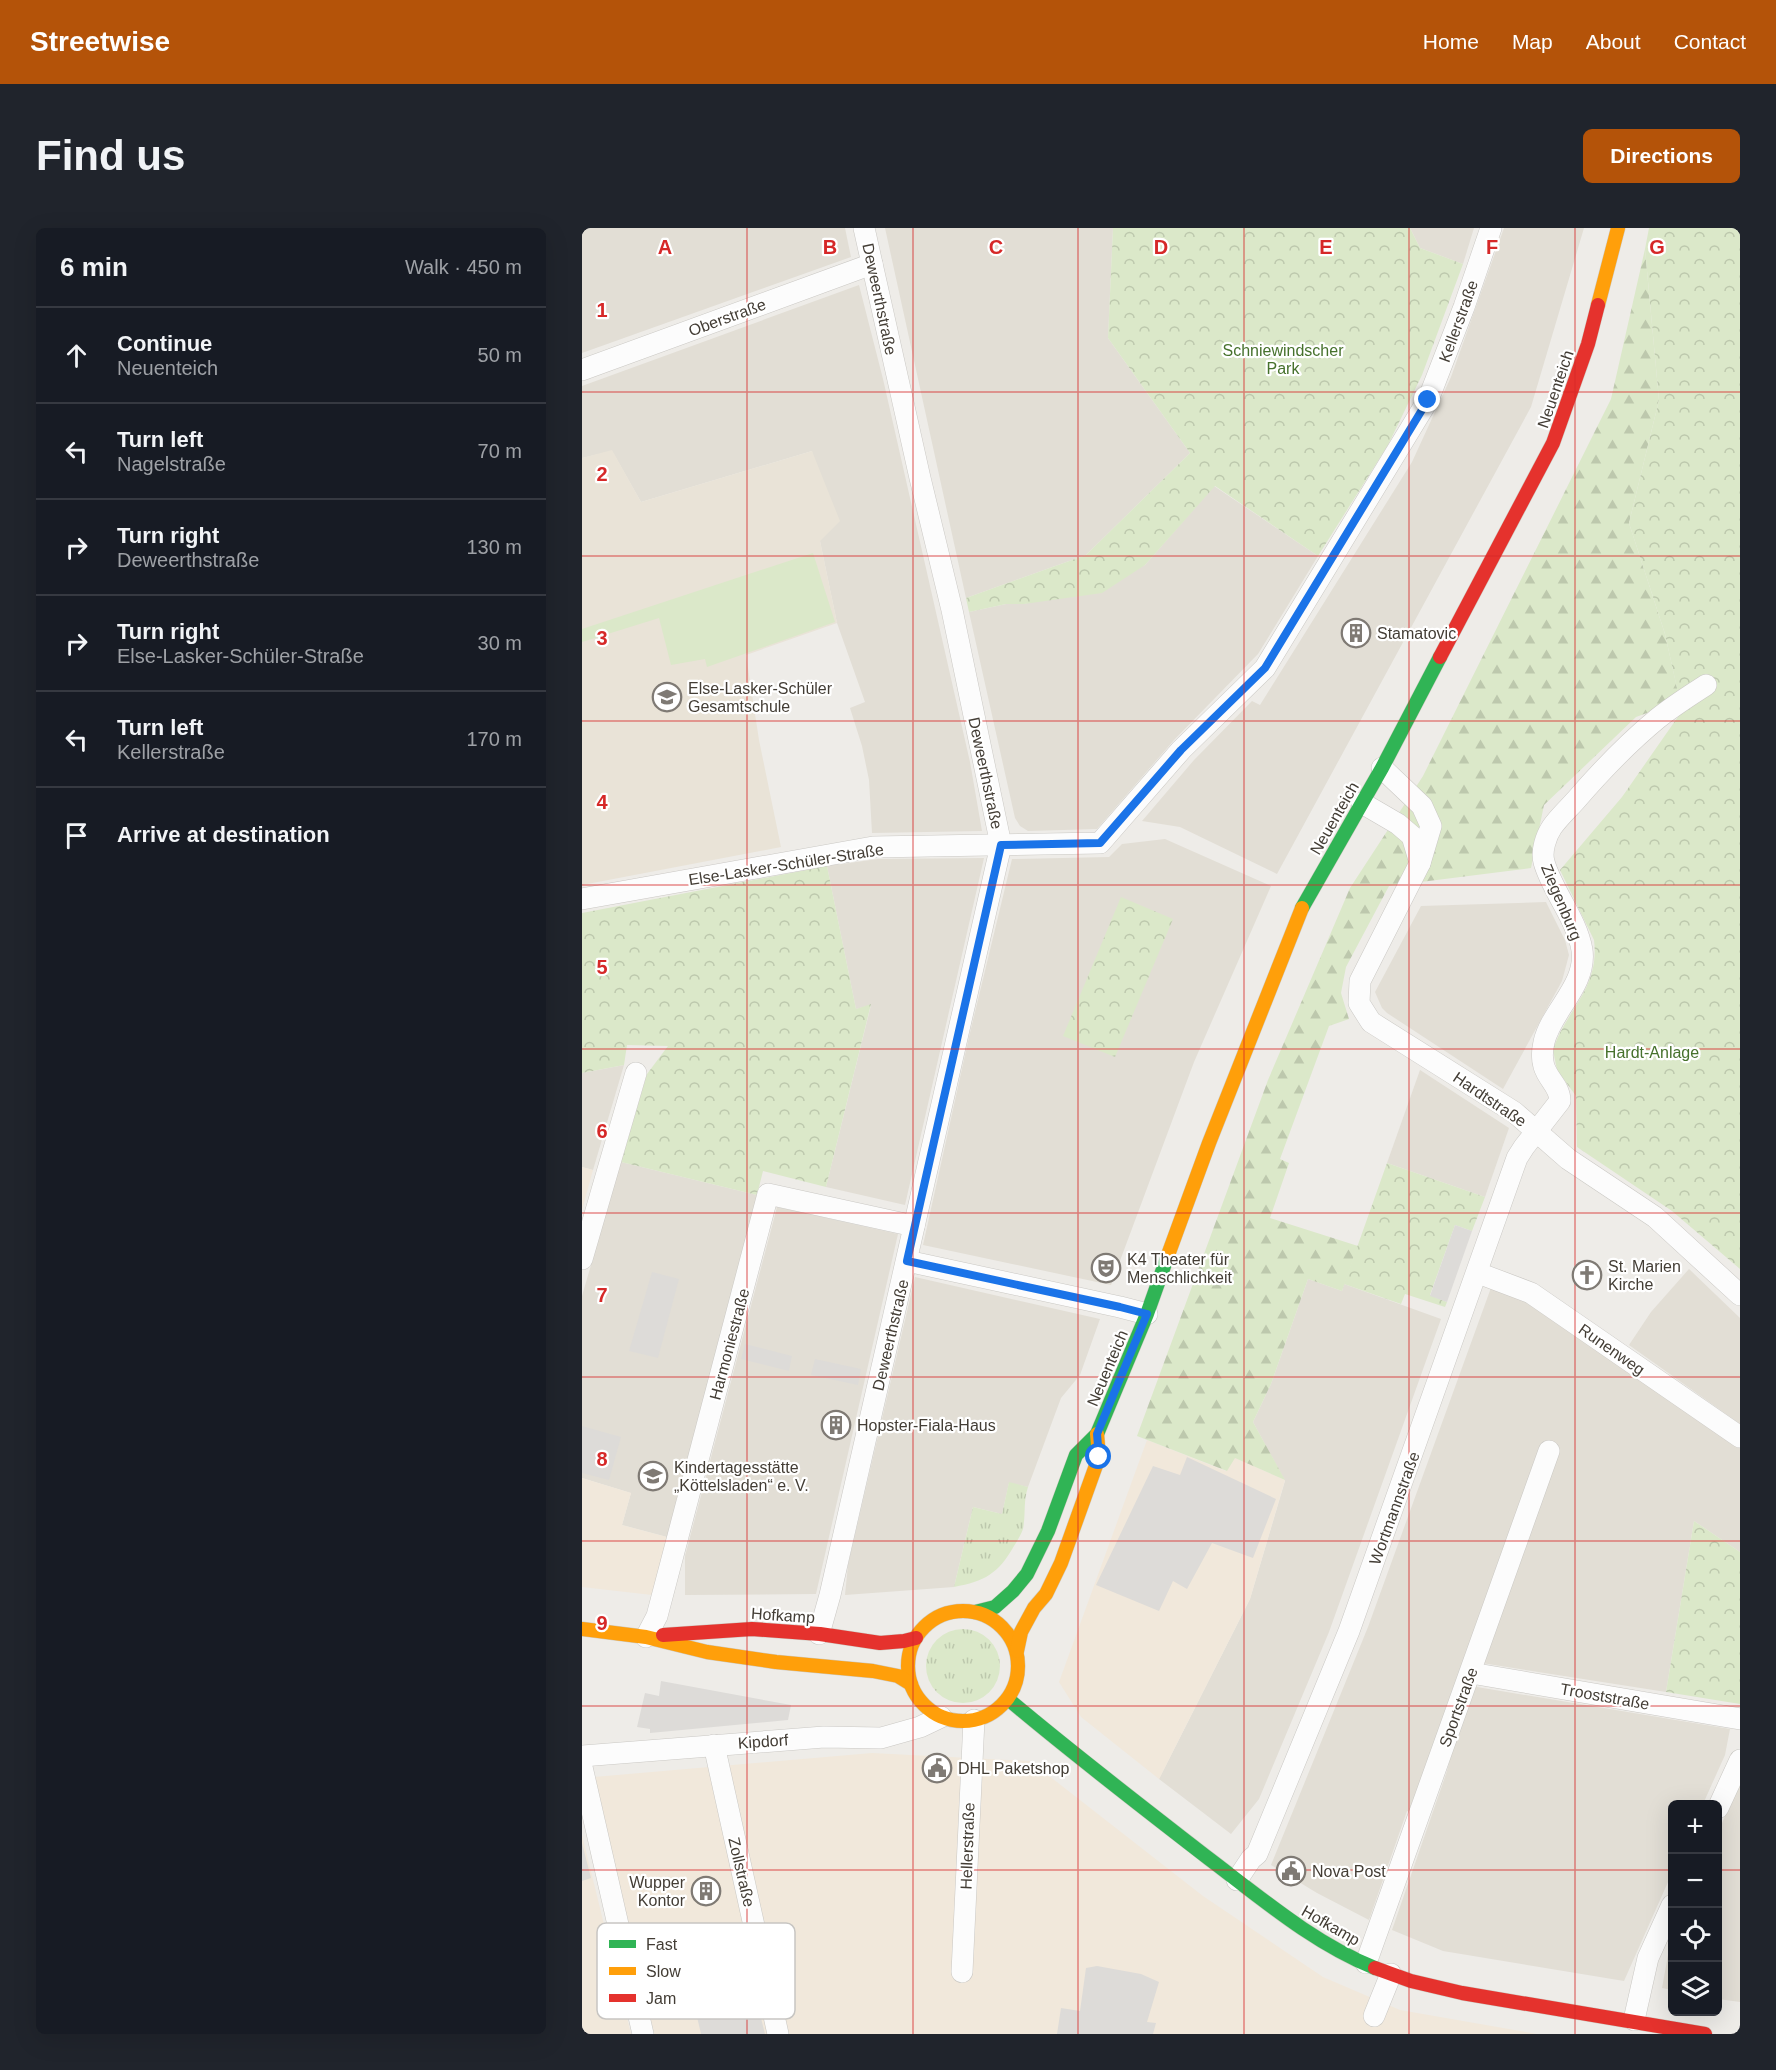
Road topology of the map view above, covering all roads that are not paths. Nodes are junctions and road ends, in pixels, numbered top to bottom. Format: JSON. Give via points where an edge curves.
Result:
{"nodes":[{"id":1,"x":864,"y":228,"type":"edge"},
{"id":2,"x":1491,"y":228,"type":"edge"},
{"id":3,"x":1618,"y":228,"type":"edge"},
{"id":4,"x":872,"y":264,"type":"junction"},
{"id":5,"x":582,"y":370,"type":"edge"},
{"id":6,"x":1706,"y":685,"type":"dead end"},
{"id":7,"x":1382,"y":768,"type":"junction"},
{"id":8,"x":1362,"y":803,"type":"junction"},
{"id":9,"x":1100,"y":843,"type":"joint"},
{"id":10,"x":1001,"y":845,"type":"junction"},
{"id":11,"x":1420,"y":863,"type":"junction"},
{"id":12,"x":582,"y":899,"type":"edge"},
{"id":13,"x":636,"y":1073,"type":"dead end"},
{"id":14,"x":1537,"y":1131,"type":"junction"},
{"id":15,"x":914,"y":1226,"type":"junction"},
{"id":16,"x":582,"y":1258,"type":"edge"},
{"id":17,"x":907,"y":1261,"type":"junction"},
{"id":18,"x":1478,"y":1274,"type":"junction"},
{"id":19,"x":1740,"y":1295,"type":"edge"},
{"id":20,"x":1147,"y":1314,"type":"junction"},
{"id":21,"x":1097,"y":1434,"type":"junction"},
{"id":22,"x":1740,"y":1437,"type":"edge"},
{"id":23,"x":1549,"y":1450,"type":"dead end"},
{"id":24,"x":975,"y":1612,"type":"junction"},
{"id":25,"x":582,"y":1629,"type":"edge"},
{"id":26,"x":646,"y":1637,"type":"junction"},
{"id":27,"x":916,"y":1638,"type":"junction"},
{"id":28,"x":815,"y":1650,"type":"junction"},
{"id":29,"x":1017,"y":1651,"type":"junction"},
{"id":30,"x":1471,"y":1673,"type":"junction"},
{"id":31,"x":911,"y":1684,"type":"junction"},
{"id":32,"x":1008,"y":1699,"type":"junction"},
{"id":33,"x":941,"y":1717,"type":"junction"},
{"id":34,"x":1740,"y":1719,"type":"edge"},
{"id":35,"x":974,"y":1720,"type":"junction"},
{"id":36,"x":714,"y":1745,"type":"junction"},
{"id":37,"x":582,"y":1756,"type":"edge"},
{"id":38,"x":1740,"y":1760,"type":"edge"},
{"id":39,"x":582,"y":1767,"type":"edge"},
{"id":40,"x":1722,"y":1800,"type":"edge"},
{"id":41,"x":1237,"y":1880,"type":"junction"},
{"id":42,"x":1671,"y":1908,"type":"edge"},
{"id":43,"x":618,"y":1923,"type":"edge"},
{"id":44,"x":753,"y":1923,"type":"edge"},
{"id":45,"x":1366,"y":1963,"type":"junction"},
{"id":46,"x":962,"y":1972,"type":"dead end"},
{"id":47,"x":1391,"y":1974,"type":"junction"},
{"id":48,"x":640,"y":2019,"type":"edge"},
{"id":49,"x":775,"y":2019,"type":"edge"},
{"id":50,"x":1634,"y":2020,"type":"junction"},
{"id":51,"x":1370,"y":2024,"type":"edge"},
{"id":52,"x":643,"y":2034,"type":"edge"},
{"id":53,"x":778,"y":2034,"type":"edge"},
{"id":54,"x":1705,"y":2034,"type":"edge"}],
"edges":[{"from":1,"to":4,"type":"street","name":"Deweerthstraße"},
{"from":2,"to":9,"type":"street","name":"Kellerstraße","via":[[1428,400],[1265,668],[1181,750]]},
{"from":3,"to":7,"type":"street","name":"Neuenteich","via":[[1588,344],[1553,443]]},
{"from":4,"to":5,"type":"street","name":"Oberstraße"},
{"from":4,"to":10,"type":"street","name":"Deweerthstraße","via":[[952,610]]},
{"from":6,"to":14,"type":"street","name":"Ziegenburg","via":[[1655,721],[1600,772],[1551,828],[1544,845],[1544,862],[1575,929],[1582,958],[1575,982],[1544,1041],[1543,1068],[1560,1094],[1560,1101]]},
{"from":7,"to":8,"type":"street","name":"Neuenteich"},
{"from":7,"to":11,"type":"street","name":"Hardtstraße","via":[[1422,806],[1431,826]]},
{"from":8,"to":11,"type":"street","via":[[1412,836]]},
{"from":8,"to":20,"type":"street","name":"Neuenteich","via":[[1307,897],[1284,951]]},
{"from":9,"to":10,"type":"street","name":"Else-Lasker-Schüler-Straße"},
{"from":10,"to":12,"type":"street","name":"Else-Lasker-Schüler-Straße","via":[[873,847]]},
{"from":10,"to":15,"type":"street","name":"Deweerthstraße"},
{"from":11,"to":14,"type":"street","name":"Hardtstraße","via":[[1360,981],[1359,1003],[1371,1022],[1514,1112]]},
{"from":13,"to":16,"type":"street"},
{"from":14,"to":18,"type":"street","name":"Wortmannstraße","via":[[1517,1158]]},
{"from":14,"to":19,"type":"street","name":"Hardtstraße","via":[[1568,1159],[1655,1217]]},
{"from":15,"to":17,"type":"street","name":"Deweerthstraße"},
{"from":15,"to":26,"type":"street","name":"Harmoniestraße","via":[[768,1194],[657,1616]]},
{"from":17,"to":20,"type":"street"},
{"from":17,"to":28,"type":"street","name":"Deweerthstraße"},
{"from":18,"to":22,"type":"street","name":"Runenweg","via":[[1531,1293]]},
{"from":18,"to":41,"type":"street","name":"Wortmannstraße","via":[[1349,1631],[1257,1854]]},
{"from":20,"to":21,"type":"street","name":"Neuenteich"},
{"from":21,"to":24,"type":"street","name":"Neuenteich","via":[[1076,1455],[1048,1531],[1027,1574],[995,1607]]},
{"from":21,"to":29,"type":"street","name":"Neuenteich","via":[[1099,1457],[1061,1563],[1021,1632]]},
{"from":23,"to":30,"type":"street","name":"Sportstraße"},
{"from":24,"to":27,"type":"street","via":[[948,1613],[935,1618]]},
{"from":24,"to":29,"type":"street","via":[[1006,1630]]},
{"from":25,"to":26,"type":"street","name":"Hofkamp"},
{"from":26,"to":28,"type":"street","name":"Hofkamp","via":[[707,1652]]},
{"from":26,"to":28,"type":"street","name":"Hofkamp","via":[[710,1629],[766,1629]]},
{"from":27,"to":28,"type":"street","name":"Hofkamp","via":[[901,1644]]},
{"from":27,"to":31,"type":"street","via":[[908,1665]]},
{"from":28,"to":31,"type":"street","name":"Hofkamp","via":[[845,1667],[898,1676]]},
{"from":29,"to":32,"type":"street","via":[[1018,1676]]},
{"from":30,"to":34,"type":"street","name":"Trooststraße"},
{"from":30,"to":45,"type":"street","name":"Sportstraße"},
{"from":31,"to":33,"type":"street","via":[[918,1698]]},
{"from":32,"to":35,"type":"street","via":[[993,1713]]},
{"from":32,"to":41,"type":"street","name":"Hofkamp"},
{"from":33,"to":35,"type":"street"},
{"from":33,"to":36,"type":"street","name":"Kipdorf","via":[[881,1738],[824,1737]]},
{"from":35,"to":46,"type":"street","name":"Hellerstraße"},
{"from":36,"to":37,"type":"street","name":"Kipdorf"},
{"from":36,"to":44,"type":"street","name":"Zollstraße"},
{"from":38,"to":40,"type":"street"},
{"from":39,"to":43,"type":"street"},
{"from":41,"to":45,"type":"street","name":"Hofkamp","via":[[1299,1927]]},
{"from":42,"to":50,"type":"street","via":[[1648,1958]]},
{"from":45,"to":47,"type":"street","name":"Hofkamp"},
{"from":47,"to":50,"type":"street","name":"Hofkamp","via":[[1451,1991]]},
{"from":47,"to":51,"type":"street"},
{"from":48,"to":52,"type":"street"},
{"from":49,"to":53,"type":"street","name":"Zollstraße"},
{"from":50,"to":54,"type":"street","name":"Hofkamp"}]}
